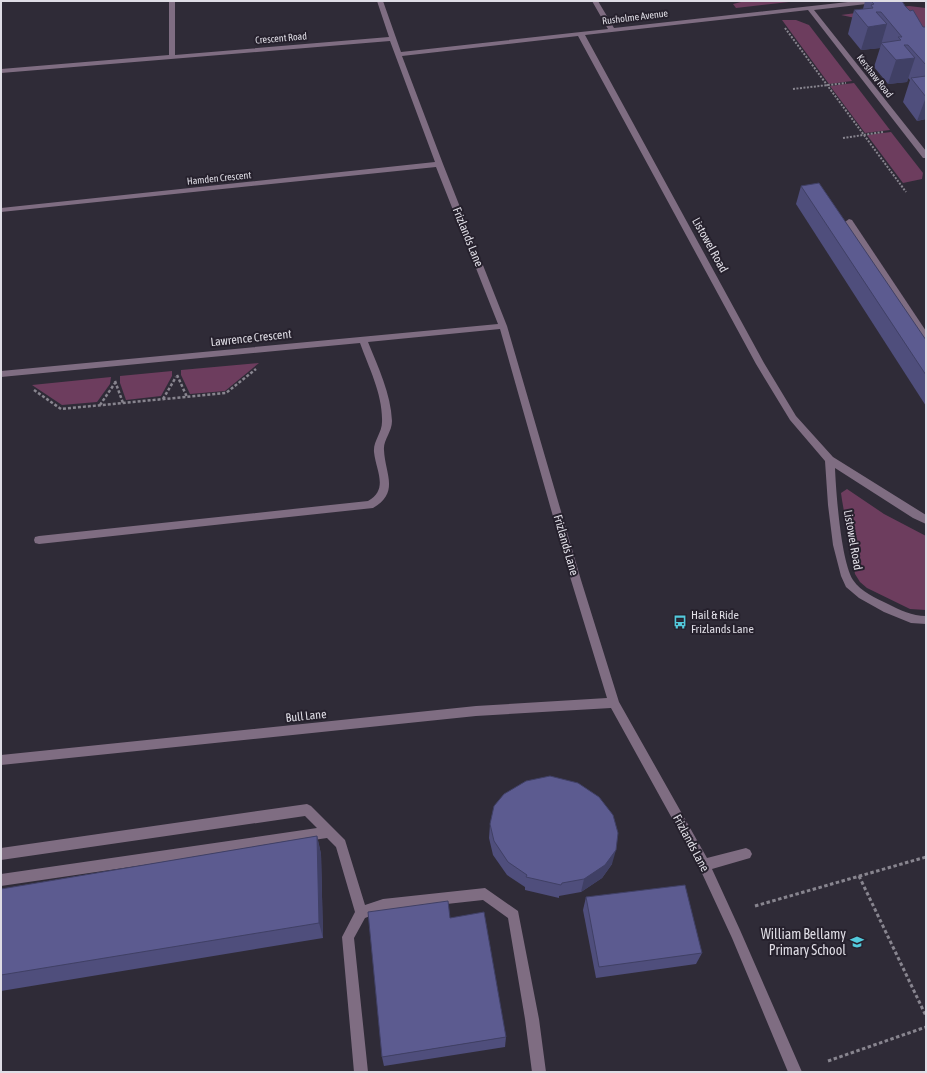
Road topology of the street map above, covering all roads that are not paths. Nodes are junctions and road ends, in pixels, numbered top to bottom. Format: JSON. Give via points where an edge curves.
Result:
{"nodes":[{"id":1,"x":172,"y":1,"type":"edge"},
{"id":2,"x":380,"y":1,"type":"edge"},
{"id":3,"x":595,"y":1,"type":"edge"},
{"id":4,"x":874,"y":1,"type":"edge"},
{"id":5,"x":809,"y":8,"type":"junction"},
{"id":6,"x":612,"y":30,"type":"junction"},
{"id":7,"x":580,"y":33,"type":"junction"},
{"id":8,"x":392,"y":39,"type":"junction"},
{"id":9,"x":398,"y":54,"type":"junction"},
{"id":10,"x":172,"y":56,"type":"junction"},
{"id":11,"x":1,"y":71,"type":"edge"},
{"id":12,"x":926,"y":156,"type":"edge"},
{"id":13,"x":439,"y":164,"type":"junction"},
{"id":14,"x":1,"y":210,"type":"edge"},
{"id":15,"x":849,"y":222,"type":"dead end"},
{"id":16,"x":503,"y":326,"type":"junction"},
{"id":17,"x":926,"y":338,"type":"edge"},
{"id":18,"x":363,"y":339,"type":"junction"},
{"id":19,"x":5,"y":374,"type":"edge"},
{"id":20,"x":830,"y":460,"type":"junction"},
{"id":21,"x":926,"y":520,"type":"edge"},
{"id":22,"x":39,"y":540,"type":"dead end"},
{"id":23,"x":926,"y":620,"type":"edge"},
{"id":24,"x":614,"y":703,"type":"junction"},
{"id":25,"x":1,"y":760,"type":"edge"},
{"id":26,"x":328,"y":832,"type":"junction"},
{"id":27,"x":1,"y":854,"type":"edge"},
{"id":28,"x":746,"y":854,"type":"dead end"},
{"id":29,"x":704,"y":865,"type":"junction"},
{"id":30,"x":1,"y":880,"type":"edge"},
{"id":31,"x":361,"y":913,"type":"junction"},
{"id":32,"x":362,"y":1072,"type":"edge"},
{"id":33,"x":539,"y":1072,"type":"edge"},
{"id":34,"x":795,"y":1072,"type":"edge"}],
"edges":[{"from":1,"to":10,"type":"street"},
{"from":2,"to":8,"type":"street","name":"Frizlands Lane"},
{"from":3,"to":6,"type":"street"},
{"from":4,"to":5,"type":"street","name":"Rusholme Avenue"},
{"from":5,"to":6,"type":"street","name":"Rusholme Avenue"},
{"from":5,"to":12,"type":"street","name":"Kershaw Road"},
{"from":6,"to":7,"type":"street","name":"Rusholme Avenue"},
{"from":7,"to":9,"type":"street","name":"Rusholme Avenue"},
{"from":7,"to":20,"type":"street","name":"Listowel Road","via":[[760,364],[793,418]]},
{"from":8,"to":9,"type":"street","name":"Frizlands Lane"},
{"from":8,"to":10,"type":"street","name":"Crescent Road"},
{"from":9,"to":13,"type":"street","name":"Frizlands Lane"},
{"from":10,"to":11,"type":"street","name":"Crescent Road"},
{"from":13,"to":14,"type":"street","name":"Hamden Crescent"},
{"from":13,"to":16,"type":"street","name":"Frizlands Lane"},
{"from":15,"to":17,"type":"street"},
{"from":16,"to":18,"type":"street","name":"Lawrence Crescent"},
{"from":16,"to":24,"type":"street","name":"Frizlands Lane"},
{"from":18,"to":19,"type":"street","name":"Lawrence Crescent"},
{"from":18,"to":22,"type":"street","via":[[380,388],[387,423],[379,450],[385,482],[380,500],[370,505]]},
{"from":20,"to":21,"type":"street","name":"Listowel Road","via":[[909,512]]},
{"from":20,"to":23,"type":"street","name":"Listowel Road","via":[[831,488],[844,573],[849,584],[867,599],[906,618]]},
{"from":24,"to":25,"type":"street","name":"Bull Lane","via":[[476,711]]},
{"from":24,"to":29,"type":"street","name":"Frizlands Lane"},
{"from":26,"to":27,"type":"street","via":[[307,810]]},
{"from":26,"to":30,"type":"street"},
{"from":26,"to":31,"type":"street","via":[[341,844]]},
{"from":28,"to":29,"type":"street"},
{"from":29,"to":34,"type":"street","name":"Frizlands Lane"},
{"from":31,"to":32,"type":"street","via":[[348,938]]},
{"from":31,"to":33,"type":"street","via":[[383,905],[485,894],[514,915]]}]}
